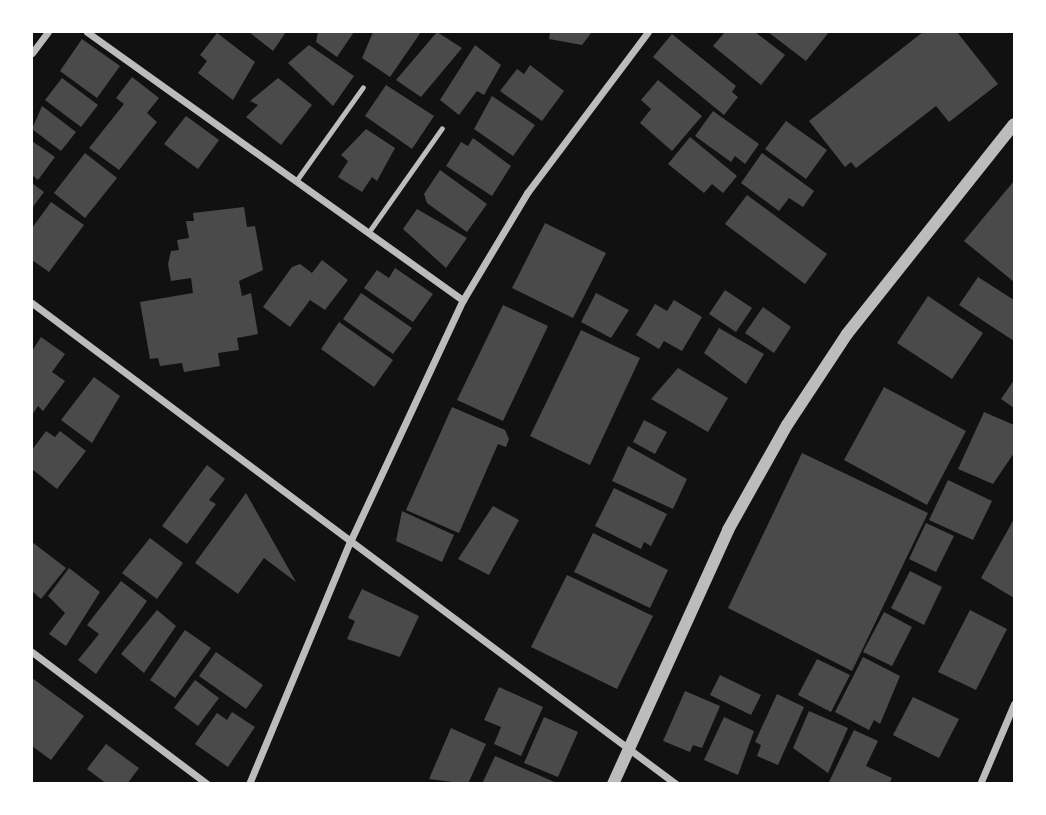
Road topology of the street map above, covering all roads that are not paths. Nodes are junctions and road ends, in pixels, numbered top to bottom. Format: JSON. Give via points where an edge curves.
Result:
{"nodes":[{"id":1,"x":48,"y":32,"type":"edge"},
{"id":2,"x":87,"y":32,"type":"edge"},
{"id":3,"x":648,"y":32,"type":"edge"},
{"id":4,"x":32,"y":53,"type":"edge"},
{"id":5,"x":363,"y":87,"type":"dead end"},
{"id":6,"x":1014,"y":124,"type":"edge"},
{"id":7,"x":442,"y":128,"type":"dead end"},
{"id":8,"x":296,"y":181,"type":"junction"},
{"id":9,"x":368,"y":233,"type":"junction"},
{"id":10,"x":463,"y":300,"type":"junction"},
{"id":11,"x":32,"y":303,"type":"edge"},
{"id":12,"x":349,"y":544,"type":"junction"},
{"id":13,"x":32,"y":652,"type":"edge"},
{"id":14,"x":1014,"y":704,"type":"edge"},
{"id":15,"x":629,"y":747,"type":"junction"},
{"id":16,"x":207,"y":783,"type":"edge"},
{"id":17,"x":250,"y":783,"type":"edge"},
{"id":18,"x":613,"y":783,"type":"edge"},
{"id":19,"x":676,"y":783,"type":"edge"},
{"id":20,"x":981,"y":783,"type":"edge"}],
"edges":[{"from":1,"to":4,"type":"street"},
{"from":2,"to":8,"type":"street"},
{"from":3,"to":10,"type":"street","via":[[527,193]]},
{"from":5,"to":8,"type":"lane"},
{"from":6,"to":15,"type":"street","via":[[847,334],[786,425],[728,530]]},
{"from":7,"to":9,"type":"lane"},
{"from":8,"to":9,"type":"street"},
{"from":9,"to":10,"type":"street"},
{"from":10,"to":12,"type":"street"},
{"from":11,"to":12,"type":"street"},
{"from":12,"to":15,"type":"street"},
{"from":12,"to":17,"type":"street"},
{"from":13,"to":16,"type":"street"},
{"from":14,"to":20,"type":"street"},
{"from":15,"to":18,"type":"street"},
{"from":15,"to":19,"type":"street"}]}
